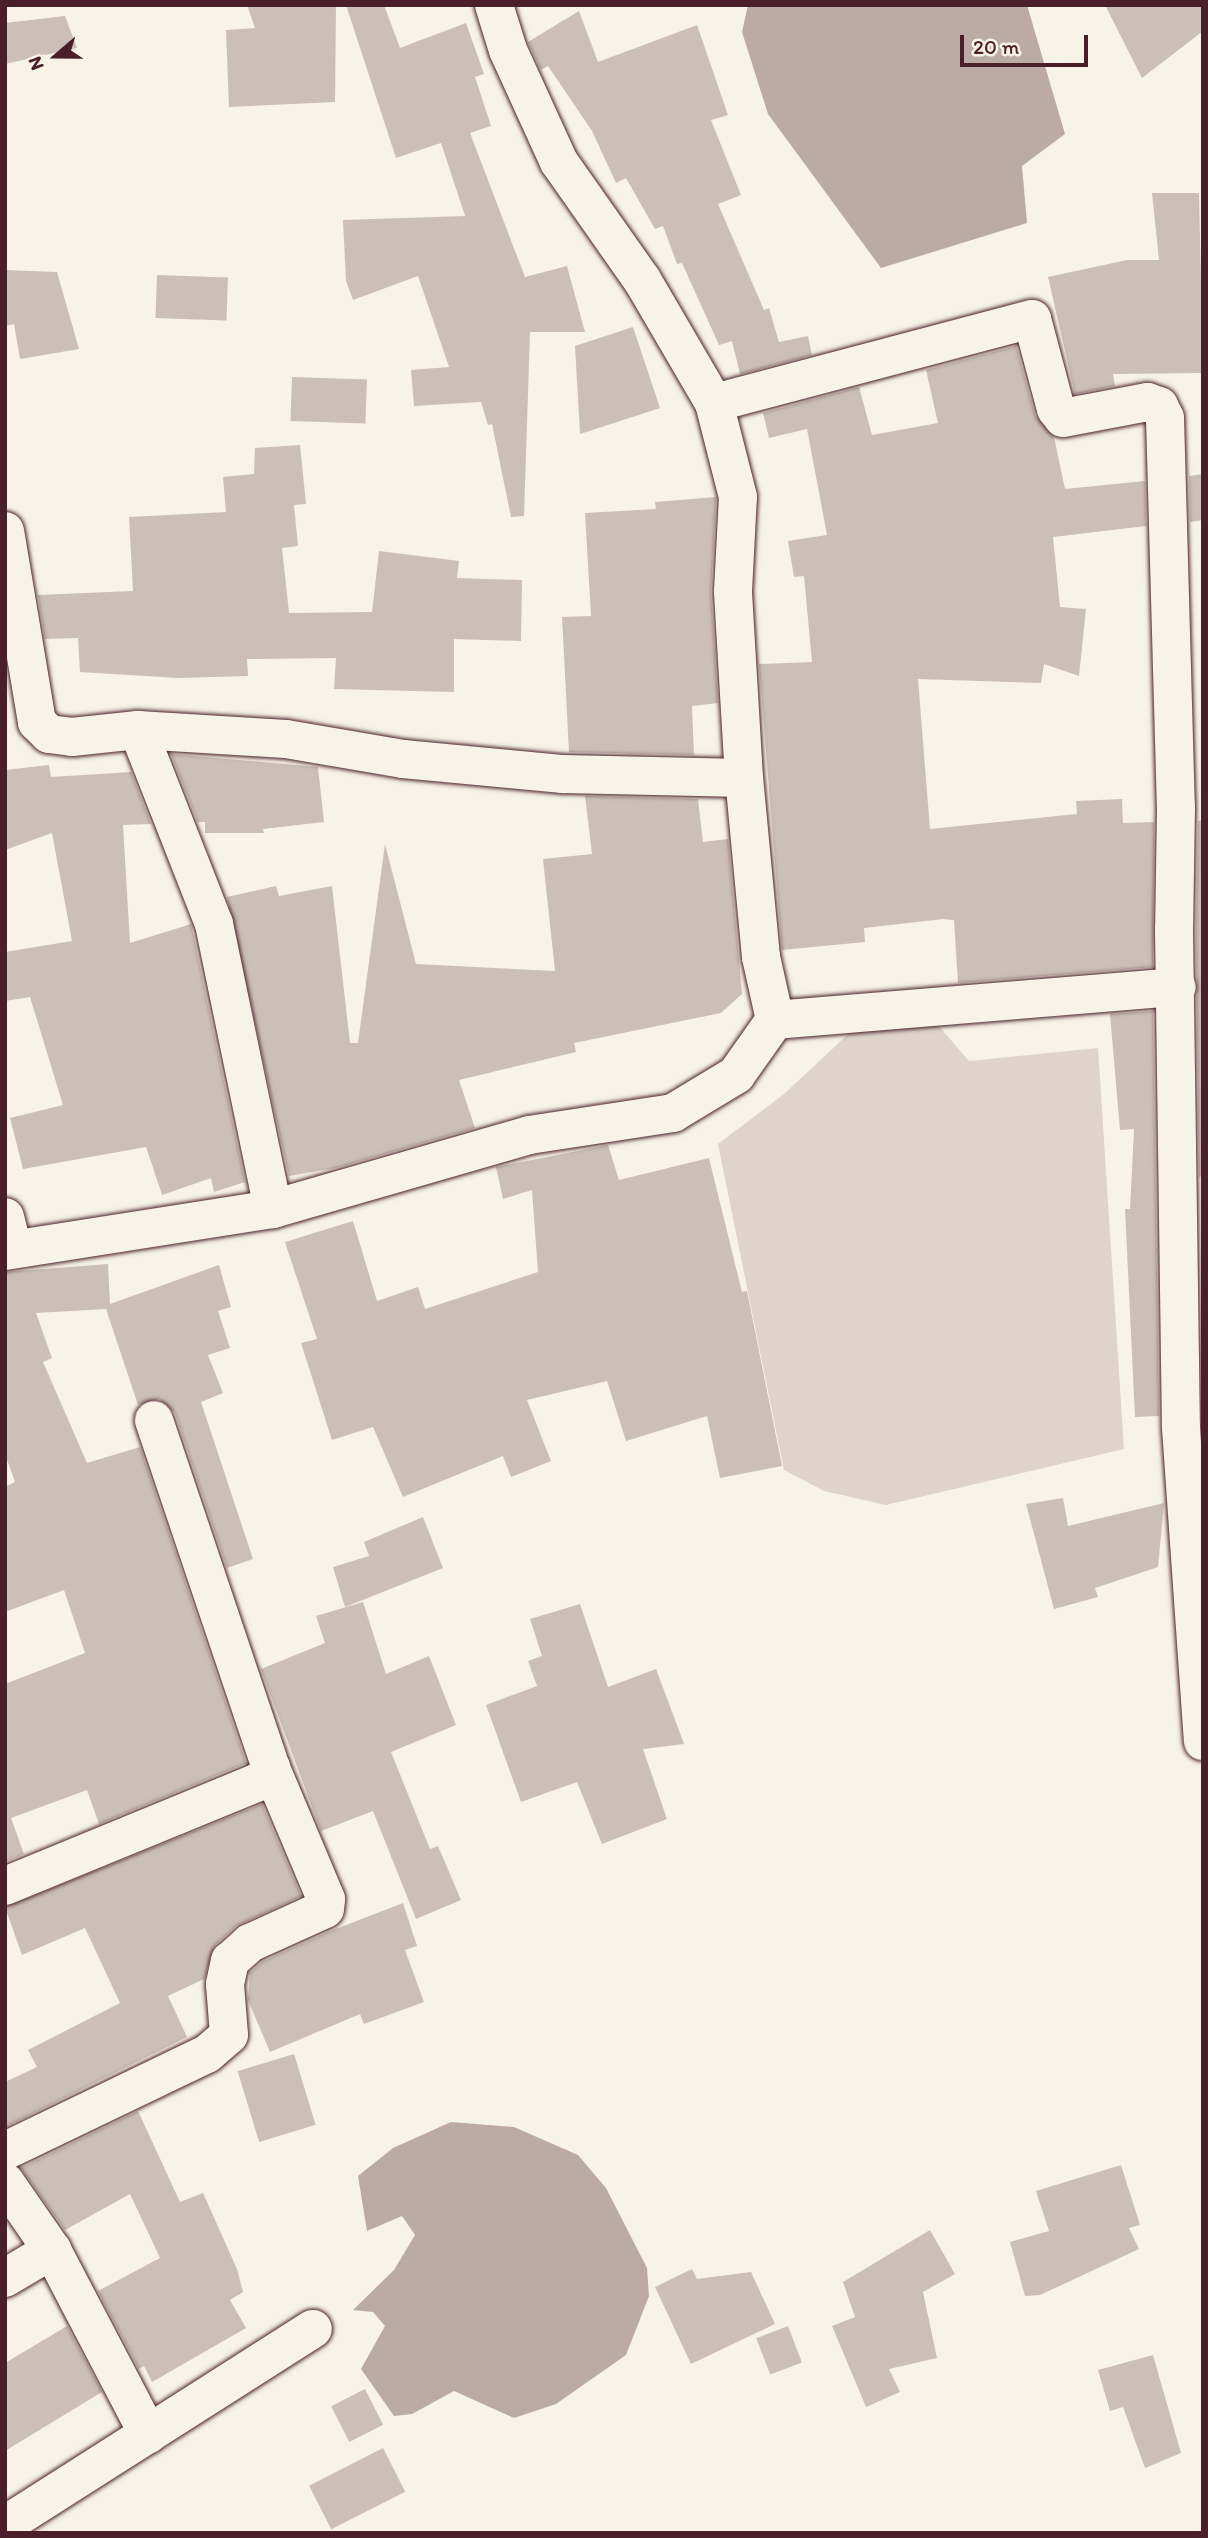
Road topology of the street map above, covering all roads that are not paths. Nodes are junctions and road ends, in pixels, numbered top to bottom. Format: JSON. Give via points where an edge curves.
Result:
{"nodes":[{"id":1,"x":494,"y":5,"type":"edge"},
{"id":2,"x":714,"y":403,"type":"junction"},
{"id":3,"x":5,"y":531,"type":"edge"},
{"id":4,"x":18,"y":692,"type":"edge"},
{"id":5,"x":138,"y":730,"type":"junction"},
{"id":6,"x":744,"y":778,"type":"junction"},
{"id":7,"x":1177,"y":987,"type":"junction"},
{"id":8,"x":775,"y":1020,"type":"junction"},
{"id":9,"x":1191,"y":1088,"type":"edge"},
{"id":10,"x":273,"y":1209,"type":"junction"},
{"id":11,"x":8,"y":1239,"type":"edge"},
{"id":12,"x":154,"y":1420,"type":"dead end"},
{"id":13,"x":1203,"y":1741,"type":"edge"},
{"id":14,"x":271,"y":1768,"type":"junction"},
{"id":15,"x":5,"y":1886,"type":"edge"},
{"id":16,"x":5,"y":2151,"type":"edge"},
{"id":17,"x":5,"y":2182,"type":"edge"},
{"id":18,"x":52,"y":2250,"type":"junction"},
{"id":19,"x":5,"y":2278,"type":"edge"},
{"id":20,"x":313,"y":2329,"type":"dead end"},
{"id":21,"x":148,"y":2434,"type":"junction"},
{"id":22,"x":5,"y":2525,"type":"edge"}],
"edges":[{"from":1,"to":2,"type":"street","via":[[508,50],[559,162],[642,280]]},
{"from":2,"to":6,"type":"street","via":[[738,497],[733,591]]},
{"from":2,"to":7,"type":"street","via":[[1032,319],[1056,410],[1063,418],[1148,402],[1159,406],[1165,418]]},
{"from":3,"to":4,"type":"street"},
{"from":4,"to":5,"type":"street","via":[[49,734],[72,737]]},
{"from":5,"to":6,"type":"street","via":[[286,739],[403,759],[563,774]]},
{"from":5,"to":10,"type":"street","via":[[214,924]]},
{"from":6,"to":8,"type":"street","via":[[761,957]]},
{"from":7,"to":8,"type":"street"},
{"from":7,"to":9,"type":"street"},
{"from":8,"to":10,"type":"street","via":[[736,1074],[673,1113],[529,1135]]},
{"from":9,"to":13,"type":"street","via":[[1181,1427]]},
{"from":10,"to":11,"type":"street"},
{"from":12,"to":14,"type":"street"},
{"from":14,"to":15,"type":"street","via":[[268,1776],[256,1783]]},
{"from":14,"to":16,"type":"street","via":[[326,1899],[325,1909],[250,1943],[230,1961],[225,1984],[229,2035],[207,2054]]},
{"from":17,"to":18,"type":"street"},
{"from":18,"to":19,"type":"street"},
{"from":18,"to":21,"type":"street"},
{"from":20,"to":21,"type":"street"},
{"from":21,"to":22,"type":"street"}]}
